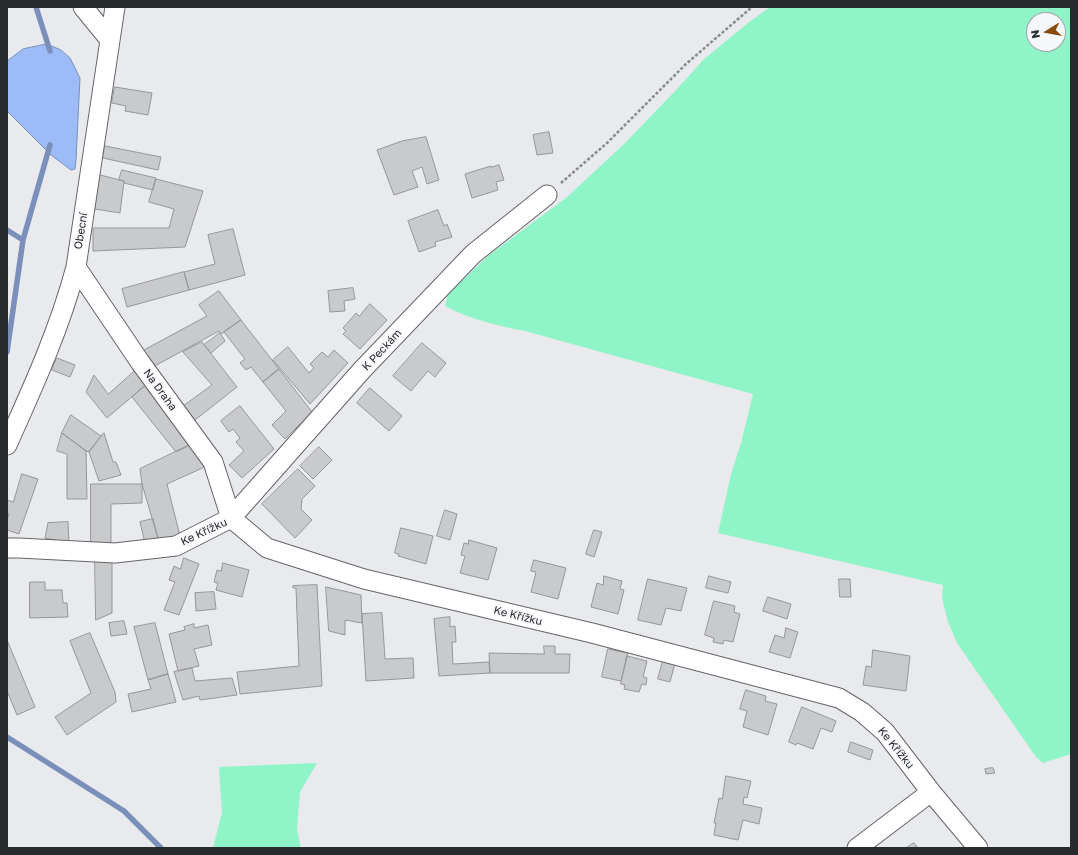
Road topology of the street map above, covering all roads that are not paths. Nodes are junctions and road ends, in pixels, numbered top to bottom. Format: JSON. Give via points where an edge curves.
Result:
{"nodes":[{"id":1,"x":83,"y":7,"type":"edge"},
{"id":2,"x":115,"y":7,"type":"edge"},
{"id":3,"x":110,"y":40,"type":"junction"},
{"id":4,"x":547,"y":195,"type":"road end"},
{"id":5,"x":76,"y":267,"type":"junction"},
{"id":6,"x":7,"y":445,"type":"edge"},
{"id":7,"x":230,"y":518,"type":"junction"},
{"id":8,"x":7,"y":548,"type":"edge"},
{"id":9,"x":931,"y":792,"type":"junction"},
{"id":10,"x":857,"y":848,"type":"edge"},
{"id":11,"x":978,"y":848,"type":"edge"}],
"edges":[{"from":1,"to":3,"type":"street"},
{"from":2,"to":3,"type":"street","name":"Obecní"},
{"from":3,"to":5,"type":"street","name":"Obecní"},
{"from":4,"to":7,"type":"street","name":"K Peckám","via":[[473,254],[362,370]]},
{"from":5,"to":6,"type":"street","name":"Obecní","via":[[38,378]]},
{"from":5,"to":7,"type":"street","name":"Na Draha","via":[[140,362],[213,462]]},
{"from":7,"to":8,"type":"street","name":"Ke Křížku","via":[[176,546],[115,553]]},
{"from":7,"to":9,"type":"street","name":"Ke Křížku","via":[[267,548],[364,579],[592,633],[839,698],[862,712],[885,732]]},
{"from":9,"to":10,"type":"street"},
{"from":9,"to":11,"type":"street","name":"Ke Křížku"}]}
